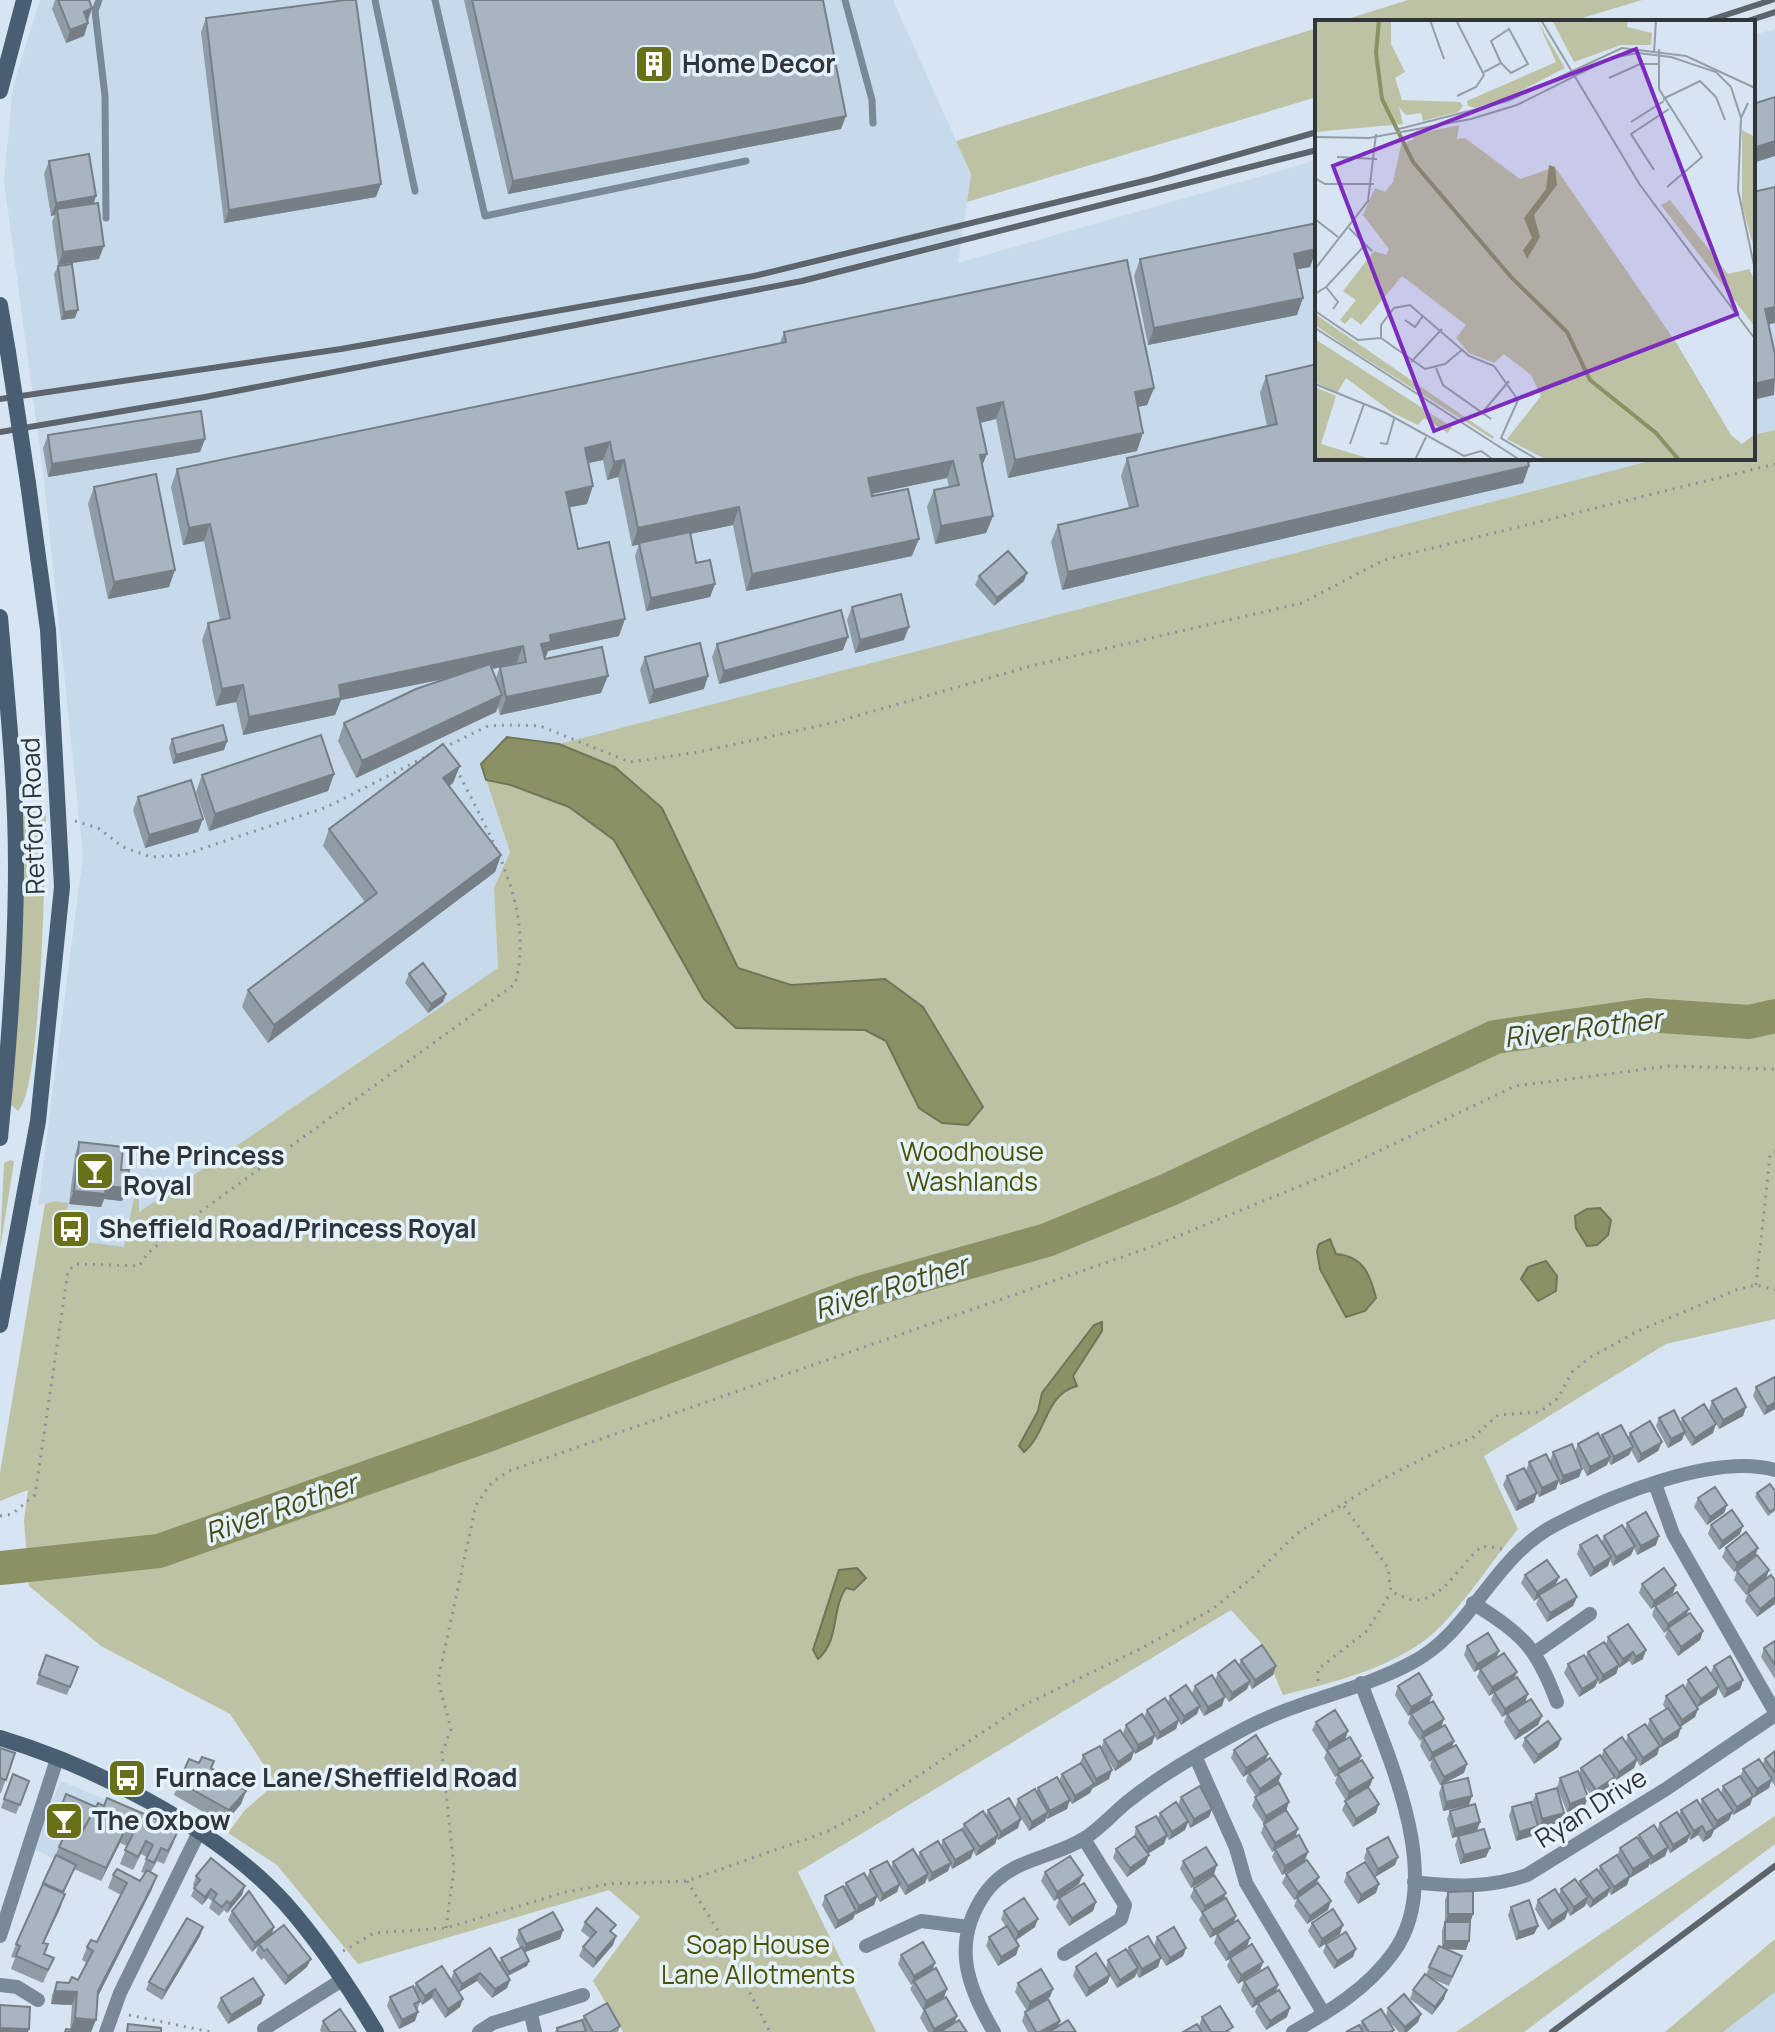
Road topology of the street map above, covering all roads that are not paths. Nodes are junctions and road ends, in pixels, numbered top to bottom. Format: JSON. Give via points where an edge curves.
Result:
{"nodes":[{"id":1,"x":24,"y":0,"type":"edge"},
{"id":2,"x":99,"y":0,"type":"edge"},
{"id":3,"x":375,"y":0,"type":"edge"},
{"id":4,"x":435,"y":0,"type":"edge"},
{"id":5,"x":845,"y":0,"type":"edge"},
{"id":6,"x":0,"y":91,"type":"edge"},
{"id":7,"x":873,"y":123,"type":"dead end"},
{"id":8,"x":746,"y":161,"type":"dead end"},
{"id":9,"x":415,"y":191,"type":"dead end"},
{"id":10,"x":106,"y":218,"type":"dead end"},
{"id":11,"x":0,"y":305,"type":"edge"},
{"id":12,"x":0,"y":617,"type":"edge"},
{"id":13,"x":0,"y":1138,"type":"edge"},
{"id":14,"x":0,"y":1325,"type":"edge"},
{"id":15,"x":1775,"y":1470,"type":"edge"},
{"id":16,"x":1655,"y":1484,"type":"junction"},
{"id":17,"x":1473,"y":1603,"type":"junction"},
{"id":18,"x":1590,"y":1614,"type":"dead end"},
{"id":19,"x":1536,"y":1652,"type":"junction"},
{"id":20,"x":1361,"y":1683,"type":"junction"},
{"id":21,"x":1557,"y":1702,"type":"dead end"},
{"id":22,"x":1775,"y":1714,"type":"edge"},
{"id":23,"x":0,"y":1727,"type":"edge"},
{"id":24,"x":0,"y":1738,"type":"edge"},
{"id":25,"x":20,"y":1744,"type":"junction"},
{"id":26,"x":1196,"y":1758,"type":"junction"},
{"id":27,"x":57,"y":1759,"type":"junction"},
{"id":28,"x":199,"y":1832,"type":"junction"},
{"id":29,"x":1084,"y":1839,"type":"junction"},
{"id":30,"x":1414,"y":1882,"type":"junction"},
{"id":31,"x":968,"y":1927,"type":"junction"},
{"id":32,"x":0,"y":1936,"type":"edge"},
{"id":33,"x":866,"y":1946,"type":"dead end"},
{"id":34,"x":1064,"y":1954,"type":"dead end"},
{"id":35,"x":342,"y":1980,"type":"junction"},
{"id":36,"x":0,"y":1985,"type":"edge"},
{"id":37,"x":583,"y":1995,"type":"dead end"},
{"id":38,"x":38,"y":2000,"type":"dead end"},
{"id":39,"x":531,"y":2014,"type":"junction"},
{"id":40,"x":1324,"y":2014,"type":"junction"},
{"id":41,"x":264,"y":2029,"type":"dead end"},
{"id":42,"x":106,"y":2032,"type":"edge"},
{"id":43,"x":376,"y":2032,"type":"edge"},
{"id":44,"x":479,"y":2032,"type":"edge"},
{"id":45,"x":535,"y":2032,"type":"edge"},
{"id":46,"x":994,"y":2032,"type":"edge"},
{"id":47,"x":1293,"y":2032,"type":"edge"}],
"edges":[{"from":1,"to":6,"type":"main road"},
{"from":2,"to":10,"type":"lane","via":[[95,11],[105,96]]},
{"from":3,"to":9,"type":"lane"},
{"from":4,"to":8,"type":"lane","via":[[485,216]]},
{"from":5,"to":7,"type":"lane","via":[[872,100]]},
{"from":11,"to":14,"type":"main road","name":"Retford Road","bridge":true,"via":[[48,630],[62,887],[38,1121]]},
{"from":12,"to":13,"type":"main road","name":"Retford Road","via":[[16,865]]},
{"from":15,"to":16,"type":"street","via":[[1727,1467]]},
{"from":16,"to":17,"type":"street","via":[[1556,1524],[1512,1554]]},
{"from":16,"to":22,"type":"street","name":"Ryan Drive","via":[[1673,1534]]},
{"from":17,"to":19,"type":"street"},
{"from":17,"to":20,"type":"street","via":[[1449,1633],[1415,1661]]},
{"from":18,"to":19,"type":"street"},
{"from":19,"to":21,"type":"street"},
{"from":20,"to":26,"type":"street","via":[[1242,1730]]},
{"from":20,"to":30,"type":"street","via":[[1401,1793]]},
{"from":22,"to":30,"type":"street","name":"Ryan Drive","via":[[1527,1875],[1474,1886]]},
{"from":23,"to":25,"type":"main road"},
{"from":24,"to":25,"type":"main road"},
{"from":25,"to":27,"type":"main road"},
{"from":26,"to":29,"type":"street","via":[[1140,1792]]},
{"from":26,"to":40,"type":"street","via":[[1227,1824],[1246,1883]]},
{"from":27,"to":28,"type":"main road"},
{"from":27,"to":32,"type":"street"},
{"from":28,"to":35,"type":"main road","via":[[266,1884],[306,1928]]},
{"from":28,"to":42,"type":"street"},
{"from":29,"to":31,"type":"street","via":[[1002,1875],[987,1890]]},
{"from":29,"to":34,"type":"street","via":[[1125,1912]]},
{"from":30,"to":40,"type":"street","via":[[1413,1906],[1395,1951],[1359,1990]]},
{"from":31,"to":33,"type":"street","via":[[921,1921]]},
{"from":31,"to":46,"type":"street","via":[[965,1975]]},
{"from":35,"to":41,"type":"street"},
{"from":35,"to":43,"type":"main road"},
{"from":36,"to":38,"type":"street","via":[[17,1987]]},
{"from":37,"to":39,"type":"street"},
{"from":39,"to":44,"type":"street"},
{"from":39,"to":45,"type":"street"},
{"from":40,"to":47,"type":"street"}]}
